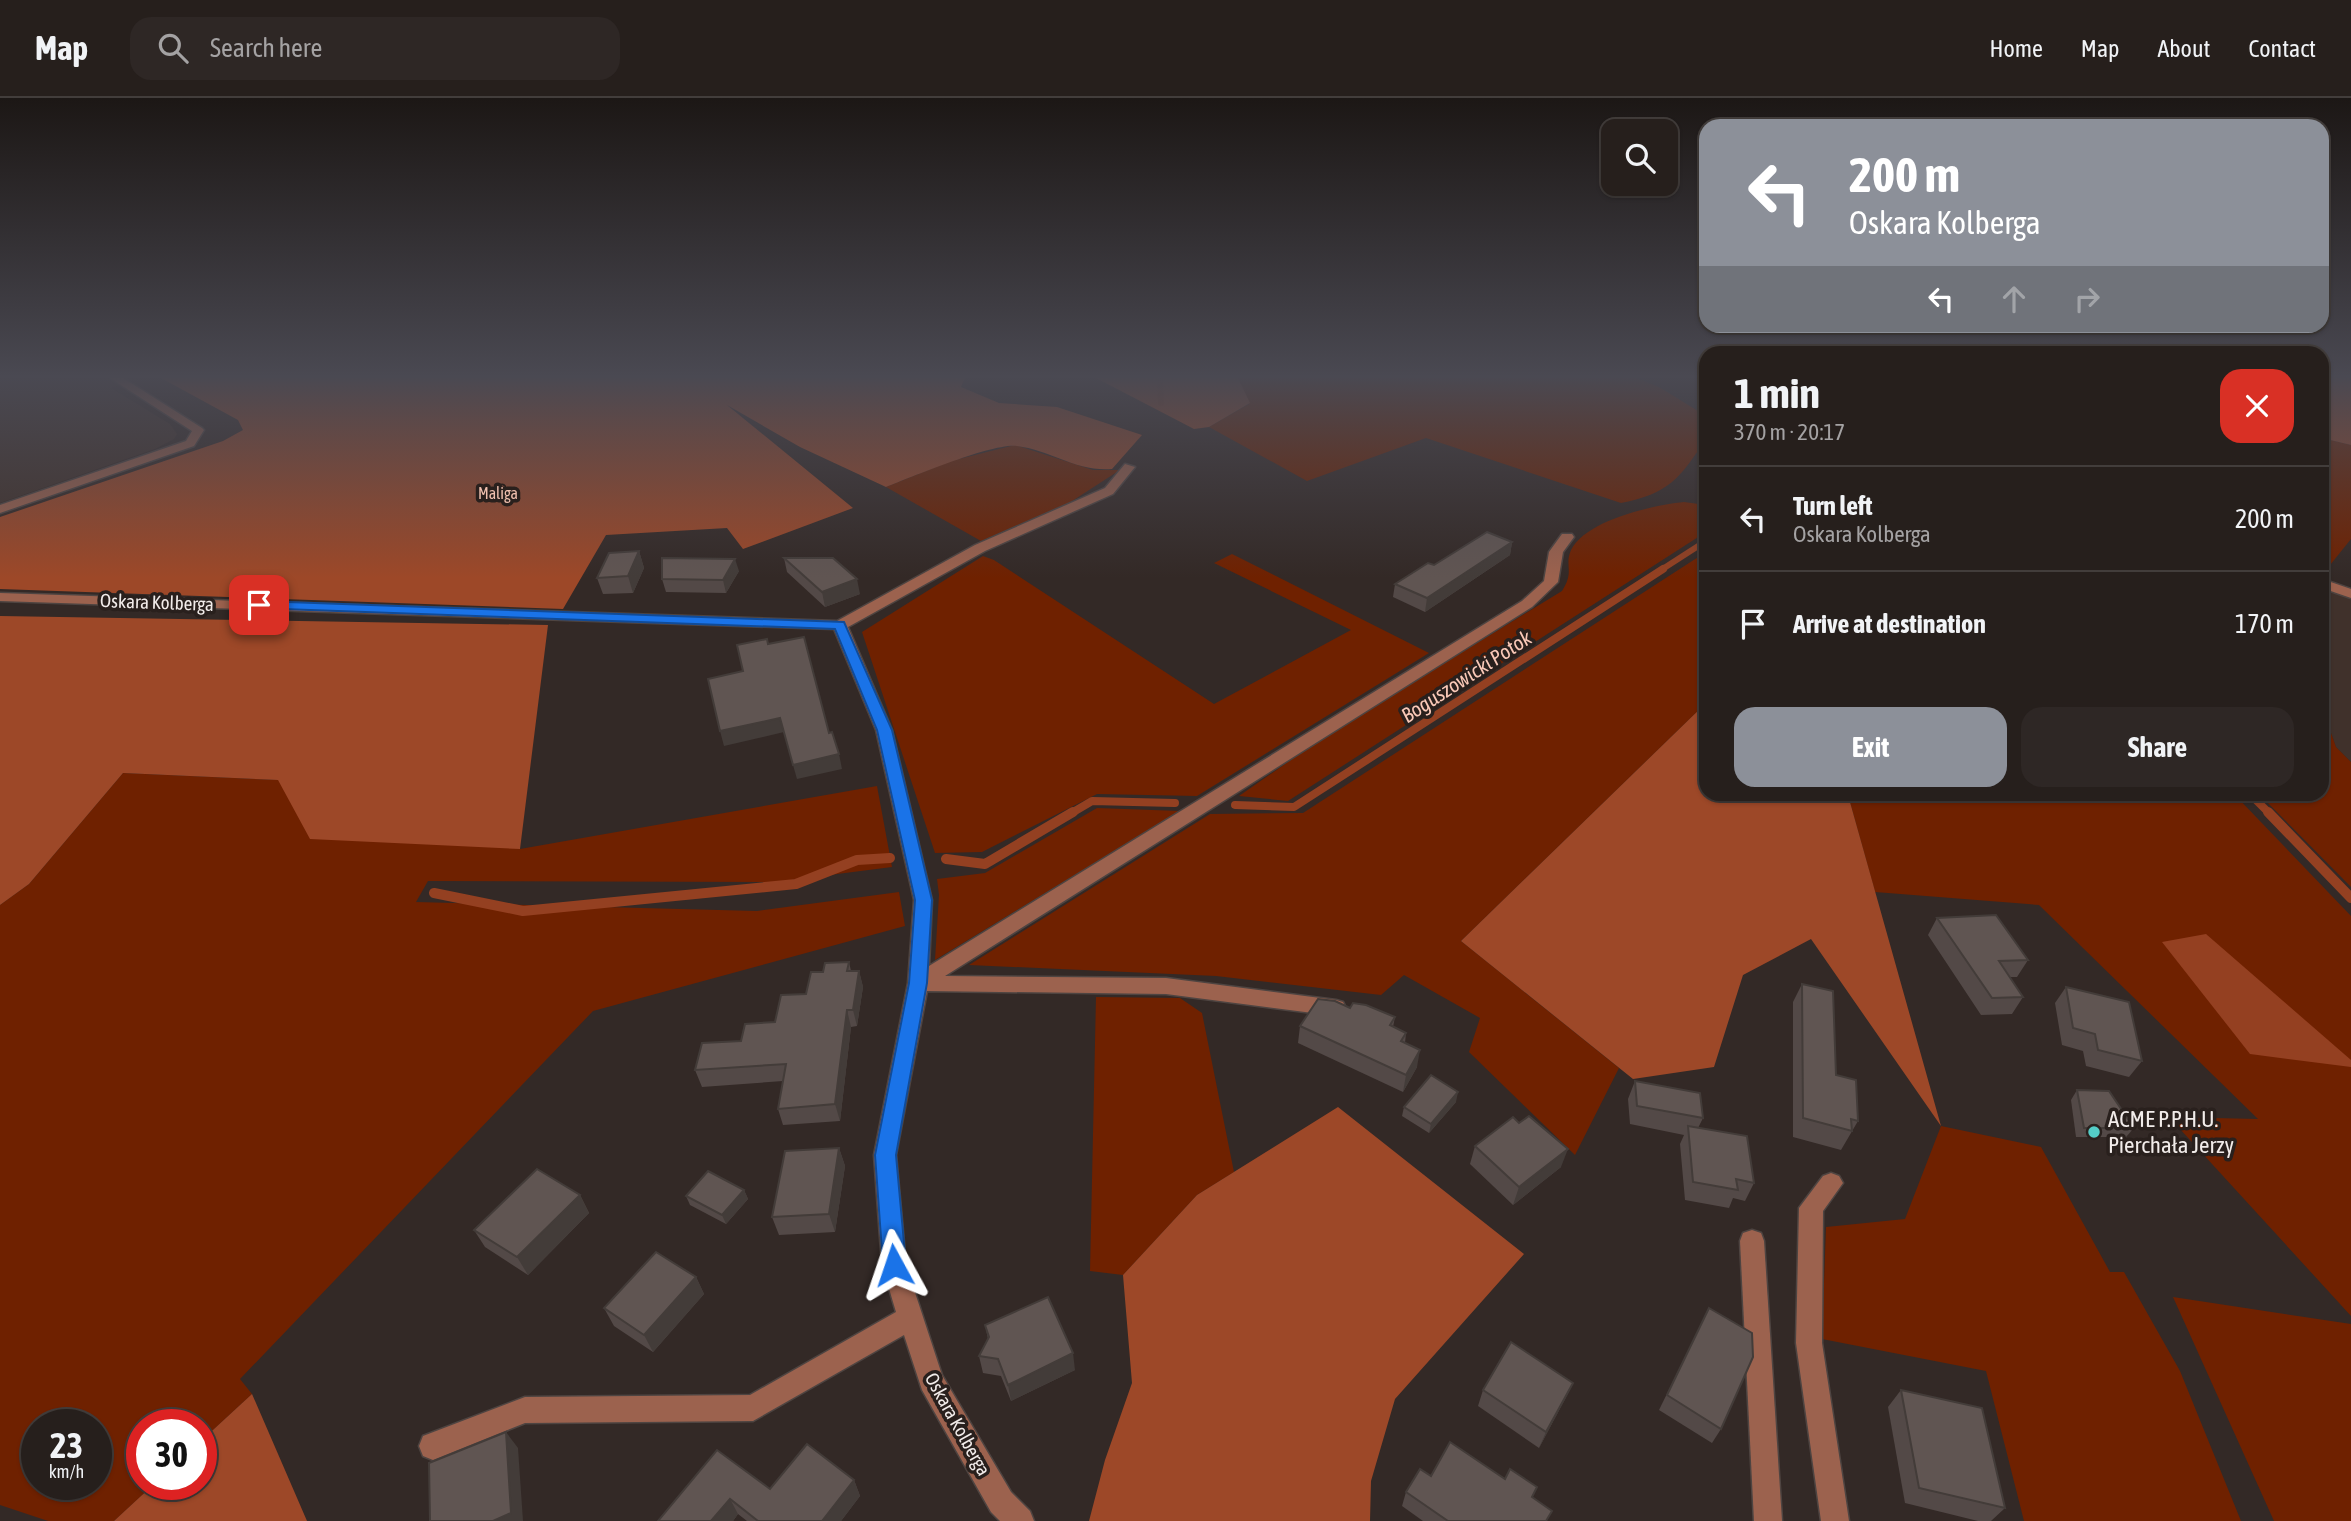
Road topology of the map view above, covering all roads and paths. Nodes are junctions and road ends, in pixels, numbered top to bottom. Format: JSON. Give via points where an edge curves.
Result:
{"nodes":[{"id":1,"x":186,"y":444,"type":"edge"},
{"id":2,"x":1129,"y":467,"type":"dead end"},
{"id":3,"x":0,"y":509,"type":"edge"},
{"id":4,"x":1567,"y":537,"type":"dead end"},
{"id":5,"x":2329,"y":586,"type":"edge"},
{"id":6,"x":2351,"y":594,"type":"edge"},
{"id":7,"x":0,"y":597,"type":"edge"},
{"id":8,"x":840,"y":625,"type":"junction"},
{"id":9,"x":918,"y":983,"type":"junction"},
{"id":10,"x":1354,"y":1010,"type":"edge"},
{"id":11,"x":1831,"y":1182,"type":"dead end"},
{"id":12,"x":1752,"y":1241,"type":"dead end"},
{"id":13,"x":911,"y":1317,"type":"junction"},
{"id":14,"x":433,"y":1446,"type":"dead end"},
{"id":15,"x":1020,"y":1521,"type":"edge"},
{"id":16,"x":1768,"y":1521,"type":"edge"},
{"id":17,"x":1835,"y":1521,"type":"edge"}],
"edges":[{"from":1,"to":3,"type":"street"},
{"from":2,"to":8,"type":"street","via":[[1110,491],[981,548]]},
{"from":4,"to":9,"type":"street","via":[[1556,552],[1551,582],[1527,604]]},
{"from":5,"to":6,"type":"street"},
{"from":7,"to":8,"type":"street","name":"Oskara Kolberga"},
{"from":8,"to":9,"type":"street","name":"Oskara Kolberga","via":[[884,730],[923,900]]},
{"from":9,"to":10,"type":"street","via":[[1166,986]]},
{"from":9,"to":13,"type":"street","name":"Oskara Kolberga","via":[[885,1155],[894,1265]]},
{"from":11,"to":17,"type":"street","via":[[1811,1208],[1809,1343]]},
{"from":12,"to":16,"type":"street"},
{"from":13,"to":14,"type":"street","via":[[753,1408],[525,1410]]},
{"from":13,"to":15,"type":"street","name":"Oskara Kolberga","via":[[932,1381],[1001,1502]]}]}
